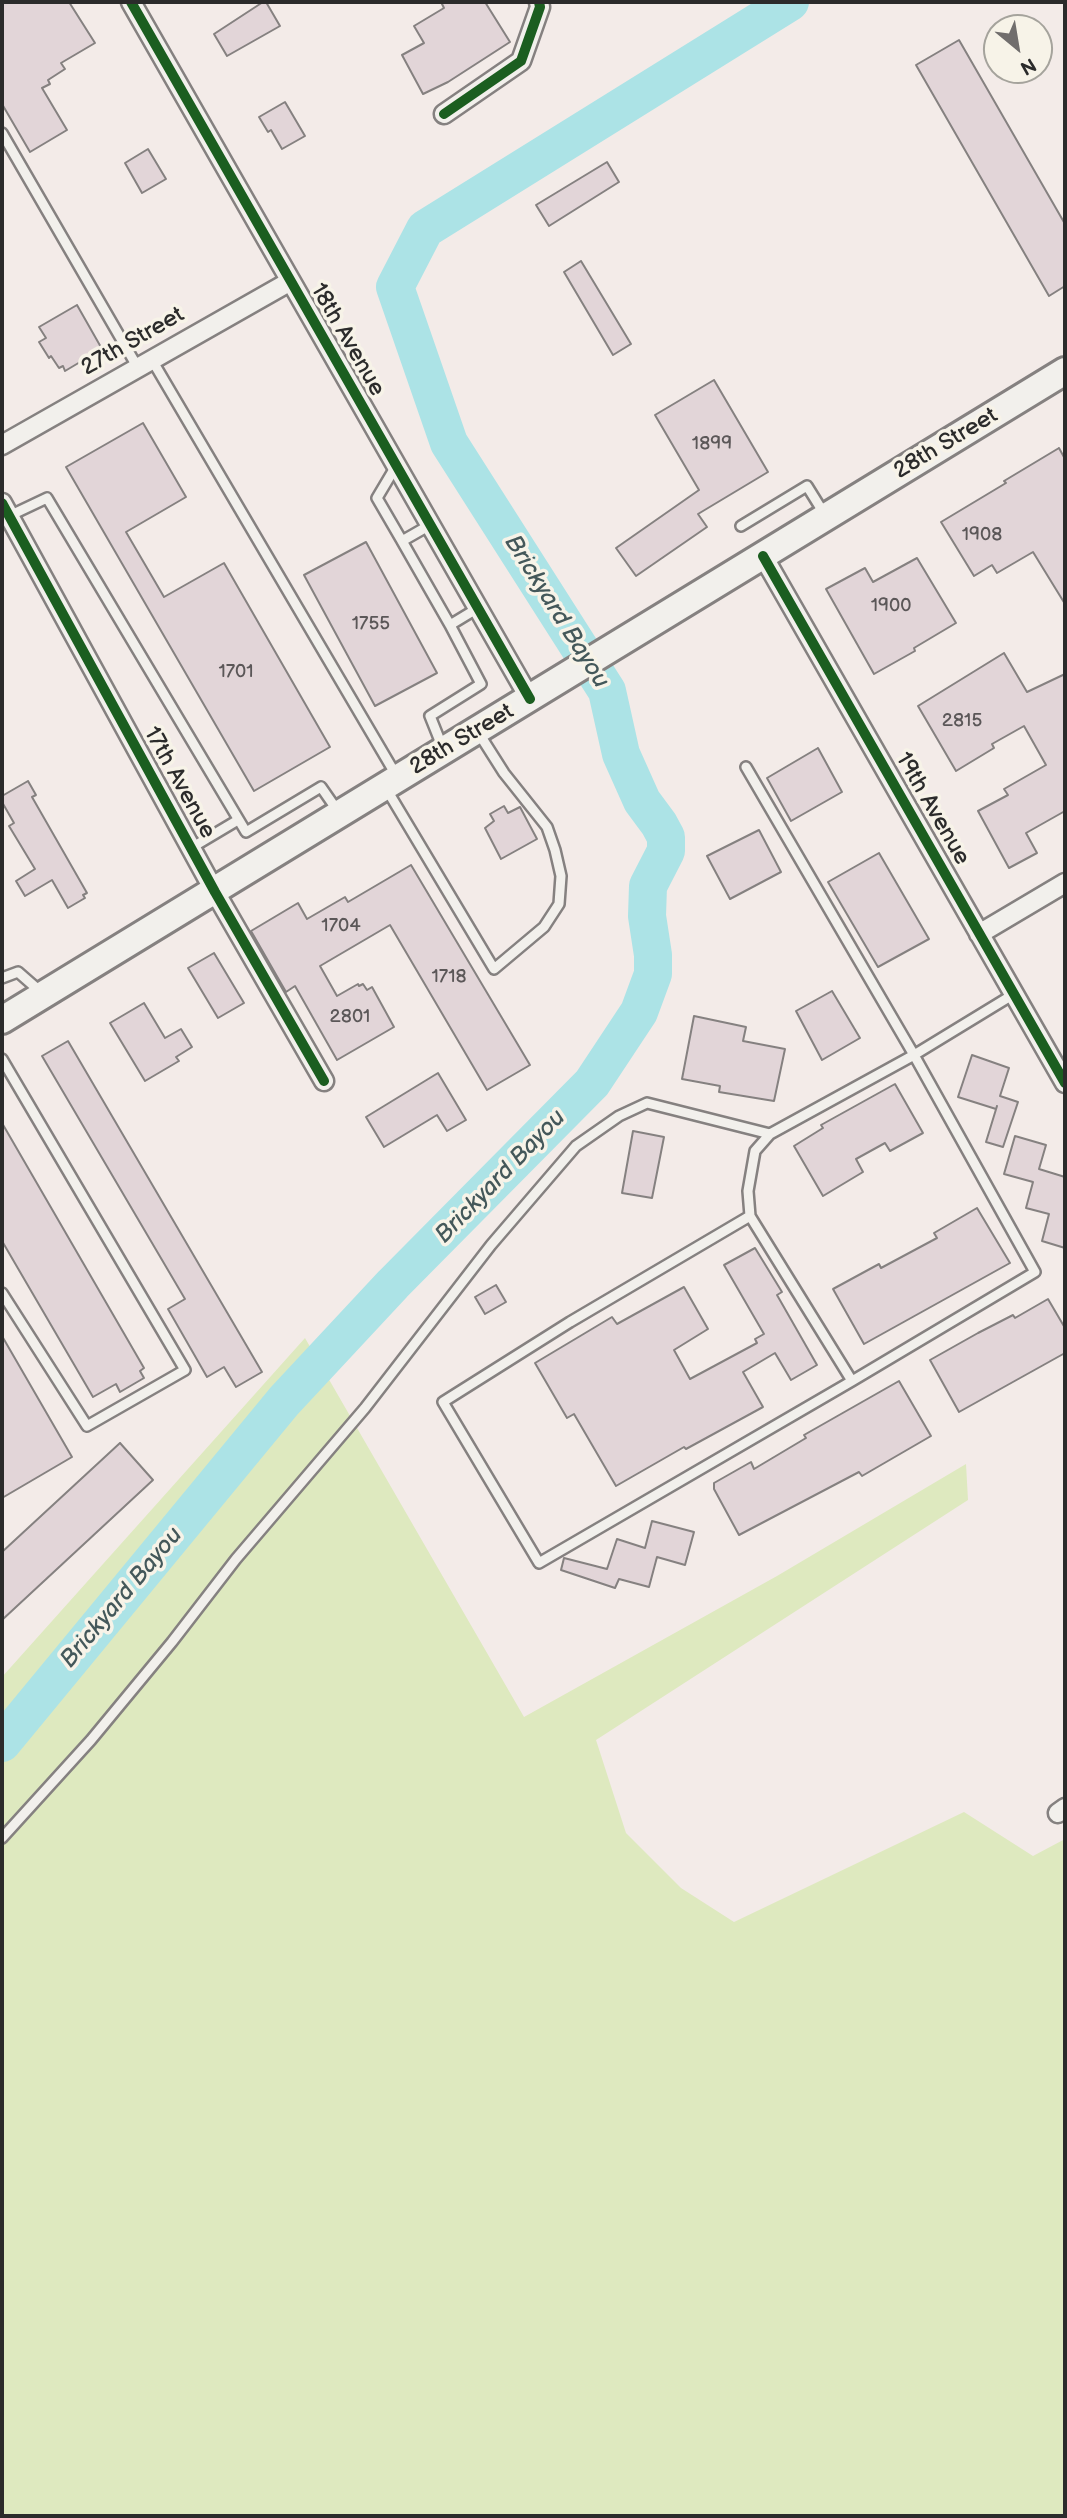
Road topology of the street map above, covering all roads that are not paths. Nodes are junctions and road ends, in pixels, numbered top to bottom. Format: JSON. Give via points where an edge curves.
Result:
{"nodes":[{"id":1,"x":131,"y":2,"type":"edge"},
{"id":2,"x":539,"y":2,"type":"edge"},
{"id":3,"x":444,"y":114,"type":"dead end"},
{"id":4,"x":2,"y":133,"type":"edge"},
{"id":5,"x":289,"y":282,"type":"junction"},
{"id":6,"x":145,"y":364,"type":"junction"},
{"id":7,"x":1065,"y":372,"type":"edge"},
{"id":8,"x":2,"y":445,"type":"edge"},
{"id":9,"x":396,"y":466,"type":"junction"},
{"id":10,"x":5,"y":509,"type":"edge"},
{"id":11,"x":826,"y":517,"type":"junction"},
{"id":12,"x":430,"y":526,"type":"junction"},
{"id":13,"x":741,"y":526,"type":"dead end"},
{"id":14,"x":402,"y":541,"type":"junction"},
{"id":15,"x":763,"y":556,"type":"junction"},
{"id":16,"x":478,"y":608,"type":"junction"},
{"id":17,"x":450,"y":625,"type":"junction"},
{"id":18,"x":530,"y":699,"type":"junction"},
{"id":19,"x":478,"y":731,"type":"junction"},
{"id":20,"x":444,"y":751,"type":"junction"},
{"id":21,"x":746,"y":767,"type":"dead end"},
{"id":22,"x":392,"y":783,"type":"junction"},
{"id":23,"x":340,"y":815,"type":"junction"},
{"id":24,"x":239,"y":820,"type":"junction"},
{"id":25,"x":191,"y":848,"type":"junction"},
{"id":26,"x":1065,"y":883,"type":"edge"},
{"id":27,"x":215,"y":891,"type":"junction"},
{"id":28,"x":979,"y":934,"type":"junction"},
{"id":29,"x":2,"y":978,"type":"edge"},
{"id":30,"x":44,"y":994,"type":"junction"},
{"id":31,"x":1014,"y":994,"type":"junction"},
{"id":32,"x":2,"y":1020,"type":"edge"},
{"id":33,"x":914,"y":1055,"type":"junction"},
{"id":34,"x":2,"y":1059,"type":"edge"},
{"id":35,"x":324,"y":1081,"type":"dead end"},
{"id":36,"x":1065,"y":1083,"type":"edge"},
{"id":37,"x":770,"y":1134,"type":"junction"},
{"id":38,"x":750,"y":1216,"type":"junction"},
{"id":39,"x":2,"y":1293,"type":"edge"},
{"id":40,"x":852,"y":1381,"type":"junction"},
{"id":41,"x":2,"y":1838,"type":"edge"}],
"edges":[{"from":1,"to":5,"type":"street","name":"18th Avenue"},
{"from":2,"to":3,"type":"street","via":[[521,61]]},
{"from":4,"to":6,"type":"lane"},
{"from":5,"to":6,"type":"street","name":"27th Street"},
{"from":5,"to":9,"type":"street","name":"18th Avenue"},
{"from":6,"to":8,"type":"street","name":"27th Street"},
{"from":6,"to":22,"type":"lane"},
{"from":7,"to":11,"type":"main road","name":"28th Street"},
{"from":9,"to":12,"type":"street","name":"18th Avenue"},
{"from":9,"to":14,"type":"lane","via":[[377,498]]},
{"from":10,"to":24,"type":"lane","via":[[47,498]]},
{"from":10,"to":25,"type":"street","name":"17th Avenue"},
{"from":11,"to":13,"type":"lane","via":[[807,486]]},
{"from":11,"to":15,"type":"main road","name":"28th Street"},
{"from":12,"to":14,"type":"lane"},
{"from":12,"to":16,"type":"street","name":"18th Avenue"},
{"from":14,"to":17,"type":"lane"},
{"from":15,"to":18,"type":"main road","name":"28th Street"},
{"from":15,"to":28,"type":"street","name":"19th Avenue"},
{"from":16,"to":17,"type":"lane"},
{"from":16,"to":18,"type":"street","name":"18th Avenue"},
{"from":17,"to":20,"type":"lane","via":[[481,684],[430,716]]},
{"from":18,"to":19,"type":"main road","name":"28th Street"},
{"from":19,"to":20,"type":"main road","name":"28th Street"},
{"from":19,"to":22,"type":"lane","via":[[547,827],[561,876],[559,904],[544,927],[494,969]]},
{"from":20,"to":22,"type":"main road","name":"28th Street"},
{"from":21,"to":33,"type":"lane"},
{"from":22,"to":23,"type":"main road","name":"28th Street"},
{"from":23,"to":24,"type":"lane","via":[[321,787],[246,832]]},
{"from":23,"to":27,"type":"main road","name":"28th Street"},
{"from":24,"to":25,"type":"lane"},
{"from":25,"to":27,"type":"street","name":"17th Avenue"},
{"from":26,"to":28,"type":"street"},
{"from":27,"to":30,"type":"main road","name":"28th Street"},
{"from":27,"to":35,"type":"street","name":"17th Avenue"},
{"from":28,"to":31,"type":"street","name":"19th Avenue"},
{"from":29,"to":30,"type":"lane","via":[[18,972]]},
{"from":30,"to":32,"type":"main road","name":"28th Street"},
{"from":31,"to":33,"type":"lane"},
{"from":31,"to":36,"type":"street","name":"19th Avenue"},
{"from":33,"to":37,"type":"lane"},
{"from":33,"to":40,"type":"lane","via":[[1035,1272]]},
{"from":34,"to":39,"type":"lane","via":[[185,1370],[87,1426]]},
{"from":37,"to":38,"type":"lane","via":[[755,1151],[748,1191]]},
{"from":37,"to":41,"type":"lane","via":[[647,1103],[619,1115],[576,1146],[491,1245],[365,1408],[236,1559],[173,1642]]},
{"from":38,"to":40,"type":"lane"},
{"from":38,"to":40,"type":"lane","via":[[443,1402],[539,1563]]}]}
